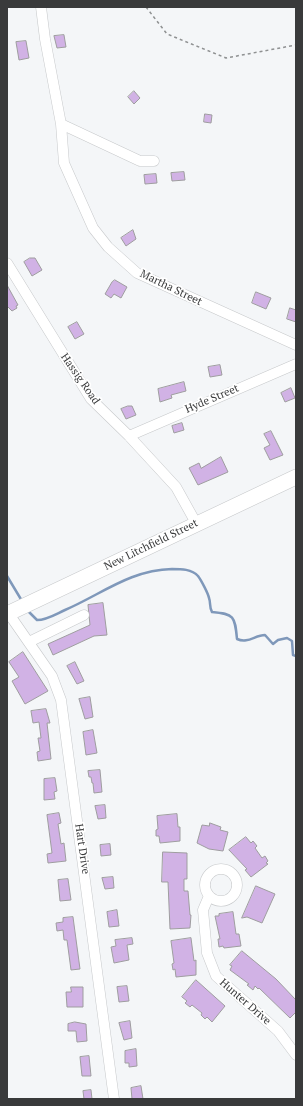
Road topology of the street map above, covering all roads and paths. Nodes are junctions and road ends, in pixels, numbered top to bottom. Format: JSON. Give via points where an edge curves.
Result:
{"nodes":[{"id":1,"x":41,"y":7,"type":"edge"},
{"id":2,"x":146,"y":7,"type":"edge"},
{"id":3,"x":296,"y":45,"type":"edge"},
{"id":4,"x":61,"y":124,"type":"junction"},
{"id":5,"x":154,"y":161,"type":"dead end"},
{"id":6,"x":7,"y":263,"type":"edge"},
{"id":7,"x":296,"y":345,"type":"edge"},
{"id":8,"x":296,"y":364,"type":"edge"},
{"id":9,"x":129,"y":436,"type":"junction"},
{"id":10,"x":296,"y":477,"type":"edge"},
{"id":11,"x":196,"y":523,"type":"junction"},
{"id":12,"x":17,"y":610,"type":"edge"},
{"id":13,"x":84,"y":615,"type":"dead end"},
{"id":14,"x":29,"y":642,"type":"junction"},
{"id":15,"x":209,"y":896,"type":"dead end"},
{"id":16,"x":296,"y":1055,"type":"edge"},
{"id":17,"x":114,"y":1099,"type":"edge"}],
"edges":[{"from":1,"to":4,"type":"street","name":"Martha Street"},
{"from":2,"to":3,"type":"path","via":[[167,34],[226,58]]},
{"from":4,"to":5,"type":"street","via":[[140,161]]},
{"from":4,"to":7,"type":"street","name":"Martha Street","via":[[64,163],[93,228],[108,247],[137,273]]},
{"from":6,"to":9,"type":"street","name":"Hassig Road","via":[[91,399]]},
{"from":8,"to":9,"type":"street","name":"Hyde Street"},
{"from":9,"to":11,"type":"street","name":"Hassig Road","via":[[176,487]]},
{"from":10,"to":11,"type":"highway","name":"New Litchfield Street"},
{"from":11,"to":12,"type":"highway","name":"New Litchfield Street"},
{"from":12,"to":14,"type":"street","name":"Hart Drive"},
{"from":13,"to":14,"type":"street"},
{"from":14,"to":17,"type":"street","name":"Hart Drive","via":[[56,686],[64,716]]},
{"from":15,"to":16,"type":"street","name":"Hunter Drive","via":[[203,910],[207,953],[216,976],[278,1031]]}]}
